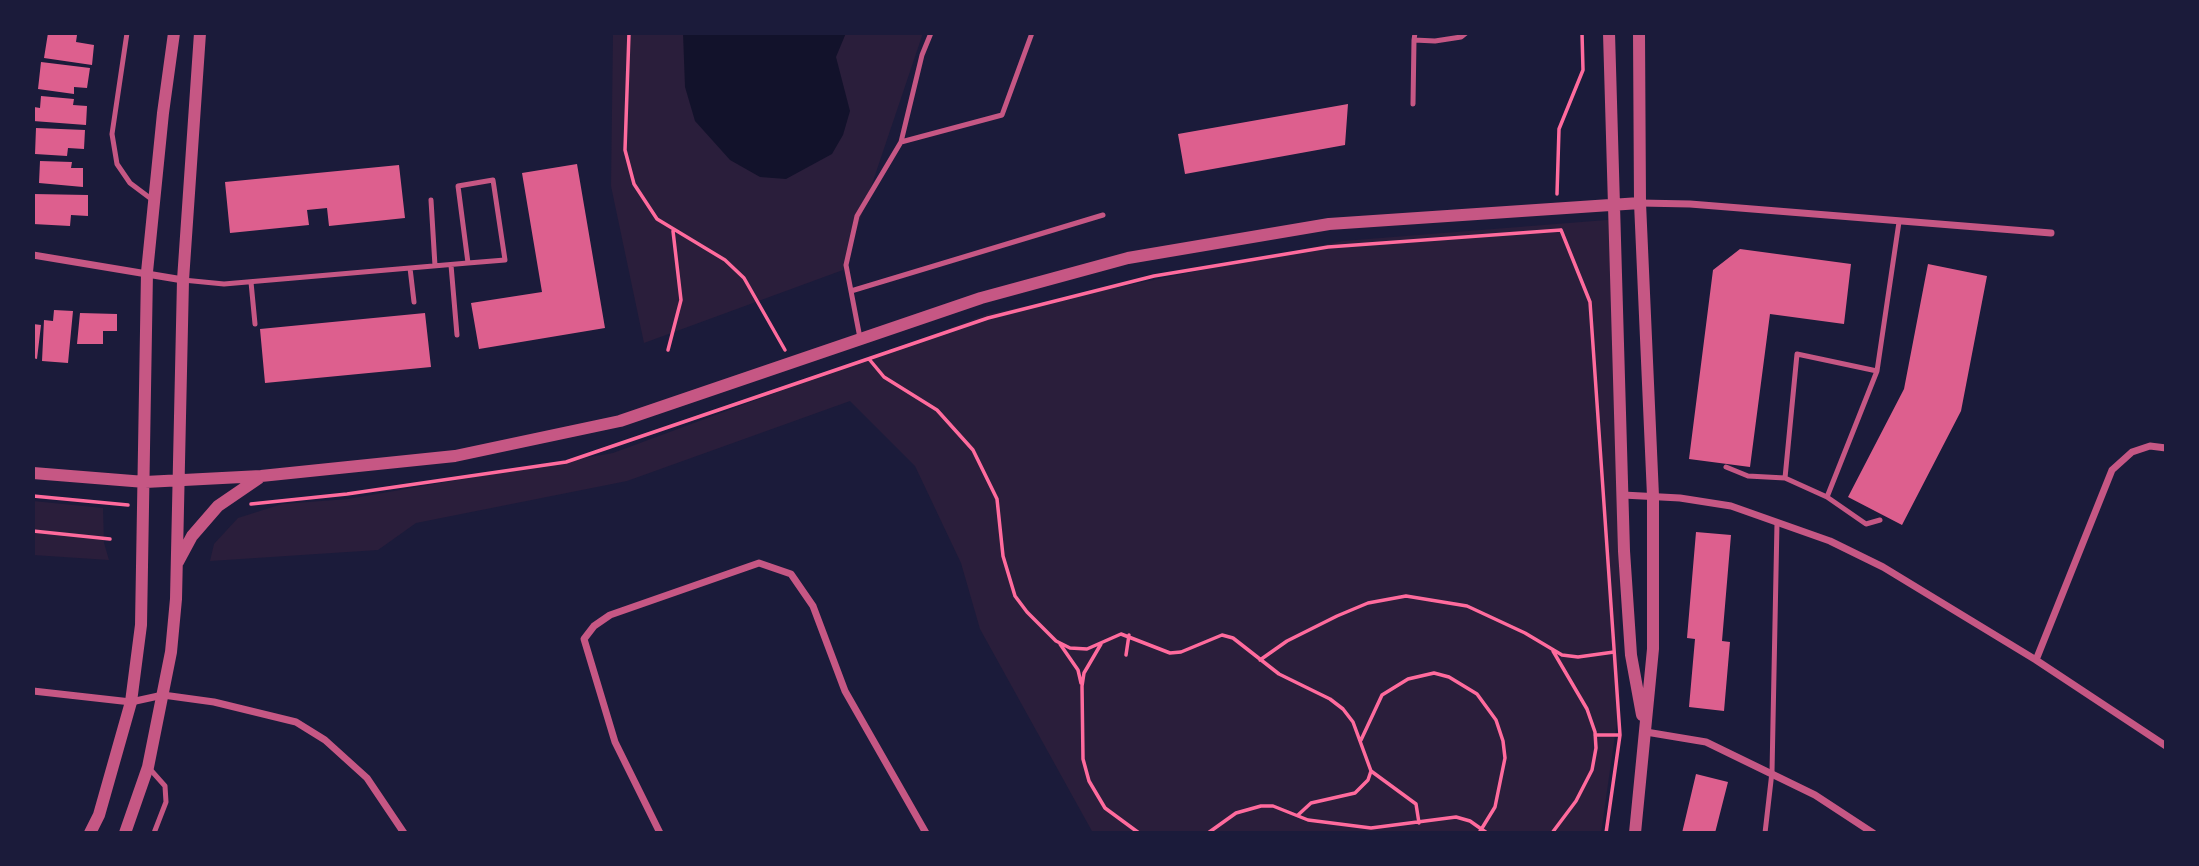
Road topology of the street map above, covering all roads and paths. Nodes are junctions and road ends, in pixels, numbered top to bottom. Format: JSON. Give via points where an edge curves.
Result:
{"nodes":[{"id":1,"x":127,"y":33,"type":"edge"},
{"id":2,"x":174,"y":33,"type":"edge"},
{"id":3,"x":200,"y":33,"type":"edge"},
{"id":4,"x":629,"y":33,"type":"edge"},
{"id":5,"x":931,"y":33,"type":"edge"},
{"id":6,"x":1032,"y":33,"type":"edge"},
{"id":7,"x":1466,"y":33,"type":"edge"},
{"id":8,"x":1582,"y":33,"type":"edge"},
{"id":9,"x":1609,"y":33,"type":"edge"},
{"id":10,"x":1639,"y":33,"type":"edge"},
{"id":11,"x":1414,"y":37,"type":"edge"},
{"id":12,"x":1413,"y":104,"type":"dead end"},
{"id":13,"x":901,"y":142,"type":"junction"},
{"id":14,"x":431,"y":200,"type":"dead end"},
{"id":15,"x":153,"y":201,"type":"junction"},
{"id":16,"x":1640,"y":203,"type":"junction"},
{"id":17,"x":1616,"y":204,"type":"junction"},
{"id":18,"x":1558,"y":208,"type":"junction"},
{"id":19,"x":1103,"y":215,"type":"dead end"},
{"id":20,"x":1899,"y":222,"type":"junction"},
{"id":21,"x":1561,"y":230,"type":"junction"},
{"id":22,"x":673,"y":231,"type":"junction"},
{"id":23,"x":2051,"y":233,"type":"dead end"},
{"id":24,"x":33,"y":255,"type":"edge"},
{"id":25,"x":468,"y":264,"type":"junction"},
{"id":26,"x":452,"y":265,"type":"junction"},
{"id":27,"x":435,"y":266,"type":"junction"},
{"id":28,"x":410,"y":268,"type":"junction"},
{"id":29,"x":147,"y":272,"type":"junction"},
{"id":30,"x":183,"y":280,"type":"junction"},
{"id":31,"x":251,"y":282,"type":"junction"},
{"id":32,"x":851,"y":291,"type":"junction"},
{"id":33,"x":414,"y":302,"type":"dead end"},
{"id":34,"x":255,"y":324,"type":"dead end"},
{"id":35,"x":457,"y":335,"type":"dead end"},
{"id":36,"x":860,"y":338,"type":"junction"},
{"id":37,"x":668,"y":350,"type":"dead end"},
{"id":38,"x":869,"y":359,"type":"junction"},
{"id":39,"x":790,"y":361,"type":"junction"},
{"id":40,"x":1877,"y":371,"type":"junction"},
{"id":41,"x":2166,"y":448,"type":"edge"},
{"id":42,"x":1726,"y":467,"type":"dead end"},
{"id":43,"x":33,"y":473,"type":"edge"},
{"id":44,"x":261,"y":476,"type":"junction"},
{"id":45,"x":1785,"y":478,"type":"junction"},
{"id":46,"x":179,"y":481,"type":"junction"},
{"id":47,"x":145,"y":482,"type":"junction"},
{"id":48,"x":1623,"y":495,"type":"junction"},
{"id":49,"x":33,"y":496,"type":"edge"},
{"id":50,"x":1653,"y":496,"type":"junction"},
{"id":51,"x":1827,"y":497,"type":"junction"},
{"id":52,"x":128,"y":505,"type":"dead end"},
{"id":53,"x":248,"y":505,"type":"dead end"},
{"id":54,"x":1880,"y":520,"type":"dead end"},
{"id":55,"x":1777,"y":523,"type":"junction"},
{"id":56,"x":33,"y":531,"type":"edge"},
{"id":57,"x":110,"y":539,"type":"dead end"},
{"id":58,"x":177,"y":565,"type":"junction"},
{"id":59,"x":1129,"y":635,"type":"junction"},
{"id":60,"x":1059,"y":642,"type":"junction"},
{"id":61,"x":1102,"y":642,"type":"junction"},
{"id":62,"x":1552,"y":649,"type":"junction"},
{"id":63,"x":1614,"y":652,"type":"junction"},
{"id":64,"x":1126,"y":655,"type":"dead end"},
{"id":65,"x":1260,"y":660,"type":"junction"},
{"id":66,"x":2036,"y":660,"type":"junction"},
{"id":67,"x":1082,"y":686,"type":"junction"},
{"id":68,"x":33,"y":691,"type":"edge"},
{"id":69,"x":163,"y":695,"type":"junction"},
{"id":70,"x":131,"y":702,"type":"junction"},
{"id":71,"x":1646,"y":732,"type":"junction"},
{"id":72,"x":1595,"y":735,"type":"junction"},
{"id":73,"x":1620,"y":735,"type":"junction"},
{"id":74,"x":1360,"y":742,"type":"junction"},
{"id":75,"x":2166,"y":746,"type":"edge"},
{"id":76,"x":148,"y":767,"type":"junction"},
{"id":77,"x":1371,"y":771,"type":"junction"},
{"id":78,"x":1772,"y":772,"type":"junction"},
{"id":79,"x":1298,"y":815,"type":"junction"},
{"id":80,"x":1419,"y":823,"type":"junction"},
{"id":81,"x":90,"y":833,"type":"edge"},
{"id":82,"x":125,"y":833,"type":"edge"},
{"id":83,"x":154,"y":833,"type":"edge"},
{"id":84,"x":404,"y":833,"type":"edge"},
{"id":85,"x":660,"y":833,"type":"edge"},
{"id":86,"x":926,"y":833,"type":"edge"},
{"id":87,"x":1139,"y":833,"type":"edge"},
{"id":88,"x":1208,"y":833,"type":"edge"},
{"id":89,"x":1479,"y":833,"type":"edge"},
{"id":90,"x":1487,"y":833,"type":"edge"},
{"id":91,"x":1552,"y":833,"type":"edge"},
{"id":92,"x":1606,"y":833,"type":"edge"},
{"id":93,"x":1635,"y":833,"type":"edge"},
{"id":94,"x":1765,"y":833,"type":"edge"},
{"id":95,"x":1873,"y":833,"type":"edge"}],
"edges":[{"from":1,"to":15,"type":"lane","via":[[112,134],[117,164],[130,183]]},
{"from":2,"to":15,"type":"street"},
{"from":3,"to":30,"type":"street"},
{"from":4,"to":22,"type":"path","via":[[625,150],[634,184],[657,219]]},
{"from":5,"to":13,"type":"lane"},
{"from":6,"to":13,"type":"lane","via":[[1002,115]]},
{"from":7,"to":11,"type":"lane","via":[[1435,41]]},
{"from":8,"to":18,"type":"path","via":[[1583,70],[1559,129]]},
{"from":9,"to":17,"type":"street"},
{"from":10,"to":16,"type":"street"},
{"from":11,"to":12,"type":"lane"},
{"from":13,"to":32,"type":"lane","via":[[857,216],[846,265]]},
{"from":14,"to":27,"type":"lane"},
{"from":15,"to":29,"type":"street"},
{"from":16,"to":17,"type":"street"},
{"from":16,"to":20,"type":"street"},
{"from":16,"to":50,"type":"street"},
{"from":17,"to":18,"type":"street"},
{"from":17,"to":48,"type":"street"},
{"from":18,"to":21,"type":"path"},
{"from":18,"to":36,"type":"street","via":[[1329,224],[1128,258],[981,298]]},
{"from":19,"to":32,"type":"lane"},
{"from":20,"to":23,"type":"street"},
{"from":20,"to":40,"type":"lane"},
{"from":21,"to":38,"type":"path","via":[[1328,247],[1154,276],[988,318]]},
{"from":21,"to":63,"type":"path","via":[[1590,302]]},
{"from":22,"to":37,"type":"path","via":[[681,300]]},
{"from":22,"to":39,"type":"path","via":[[725,260],[744,278]]},
{"from":24,"to":29,"type":"street"},
{"from":25,"to":25,"type":"lane","via":[[505,260],[493,180],[458,186]]},
{"from":25,"to":26,"type":"lane"},
{"from":26,"to":27,"type":"lane"},
{"from":26,"to":35,"type":"lane"},
{"from":27,"to":28,"type":"lane"},
{"from":28,"to":31,"type":"lane"},
{"from":28,"to":33,"type":"lane"},
{"from":29,"to":30,"type":"street"},
{"from":29,"to":47,"type":"street"},
{"from":30,"to":31,"type":"lane"},
{"from":30,"to":46,"type":"street"},
{"from":31,"to":34,"type":"lane"},
{"from":32,"to":36,"type":"lane"},
{"from":36,"to":39,"type":"street"},
{"from":38,"to":53,"type":"path","via":[[566,462]]},
{"from":38,"to":60,"type":"path","via":[[884,377],[937,411],[973,450],[997,499],[1003,556],[1015,596]]},
{"from":39,"to":44,"type":"street","via":[[620,421],[455,456]]},
{"from":40,"to":45,"type":"lane","via":[[1797,354]]},
{"from":40,"to":51,"type":"lane"},
{"from":41,"to":66,"type":"street","via":[[2150,446],[2132,452],[2112,470]]},
{"from":42,"to":45,"type":"lane","via":[[1748,475]]},
{"from":43,"to":47,"type":"street"},
{"from":44,"to":46,"type":"street"},
{"from":44,"to":58,"type":"street","via":[[218,506],[192,536]]},
{"from":45,"to":51,"type":"lane"},
{"from":46,"to":47,"type":"street"},
{"from":46,"to":58,"type":"street"},
{"from":47,"to":70,"type":"street","via":[[141,625]]},
{"from":48,"to":50,"type":"street"},
{"from":48,"to":71,"type":"street","via":[[1631,655]]},
{"from":49,"to":52,"type":"path"},
{"from":50,"to":55,"type":"street","via":[[1731,506]]},
{"from":50,"to":71,"type":"street","via":[[1653,649]]},
{"from":51,"to":54,"type":"lane","via":[[1866,524]]},
{"from":55,"to":66,"type":"street","via":[[1830,541],[1883,567]]},
{"from":55,"to":78,"type":"lane"},
{"from":56,"to":57,"type":"path"},
{"from":58,"to":69,"type":"street"},
{"from":59,"to":61,"type":"path"},
{"from":59,"to":64,"type":"path"},
{"from":59,"to":65,"type":"path","via":[[1170,653],[1222,635],[1247,647]]},
{"from":60,"to":61,"type":"path","via":[[1087,649]]},
{"from":60,"to":67,"type":"path","via":[[1078,670]]},
{"from":61,"to":67,"type":"path","via":[[1084,673]]},
{"from":62,"to":63,"type":"path","via":[[1577,657]]},
{"from":62,"to":65,"type":"path","via":[[1467,606],[1406,596],[1368,603],[1337,616]]},
{"from":62,"to":72,"type":"path","via":[[1579,692]]},
{"from":63,"to":73,"type":"path"},
{"from":65,"to":74,"type":"path","via":[[1343,709]]},
{"from":66,"to":75,"type":"street"},
{"from":67,"to":87,"type":"path","via":[[1081,737],[1089,780],[1105,808]]},
{"from":68,"to":70,"type":"street"},
{"from":69,"to":70,"type":"street"},
{"from":69,"to":76,"type":"street"},
{"from":69,"to":84,"type":"street","via":[[296,722],[348,758],[368,778]]},
{"from":70,"to":81,"type":"street"},
{"from":71,"to":78,"type":"street","via":[[1706,741]]},
{"from":71,"to":93,"type":"street"},
{"from":72,"to":73,"type":"path"},
{"from":72,"to":91,"type":"path","via":[[1592,770]]},
{"from":73,"to":92,"type":"path"},
{"from":74,"to":77,"type":"path"},
{"from":74,"to":89,"type":"path","via":[[1373,708],[1392,687],[1423,674],[1449,677],[1477,694],[1496,720],[1504,758],[1495,807]]},
{"from":76,"to":82,"type":"street"},
{"from":76,"to":83,"type":"lane","via":[[158,776],[166,802]]},
{"from":77,"to":79,"type":"path","via":[[1354,793],[1311,803]]},
{"from":77,"to":80,"type":"path","via":[[1416,804]]},
{"from":78,"to":94,"type":"lane"},
{"from":78,"to":95,"type":"street"},
{"from":79,"to":80,"type":"path","via":[[1371,828]]},
{"from":79,"to":88,"type":"path","via":[[1273,806],[1248,808]]},
{"from":80,"to":90,"type":"path","via":[[1456,817]]},
{"from":85,"to":86,"type":"street","via":[[615,741],[584,639],[610,615],[759,563],[791,575],[813,606],[845,691]]}]}
